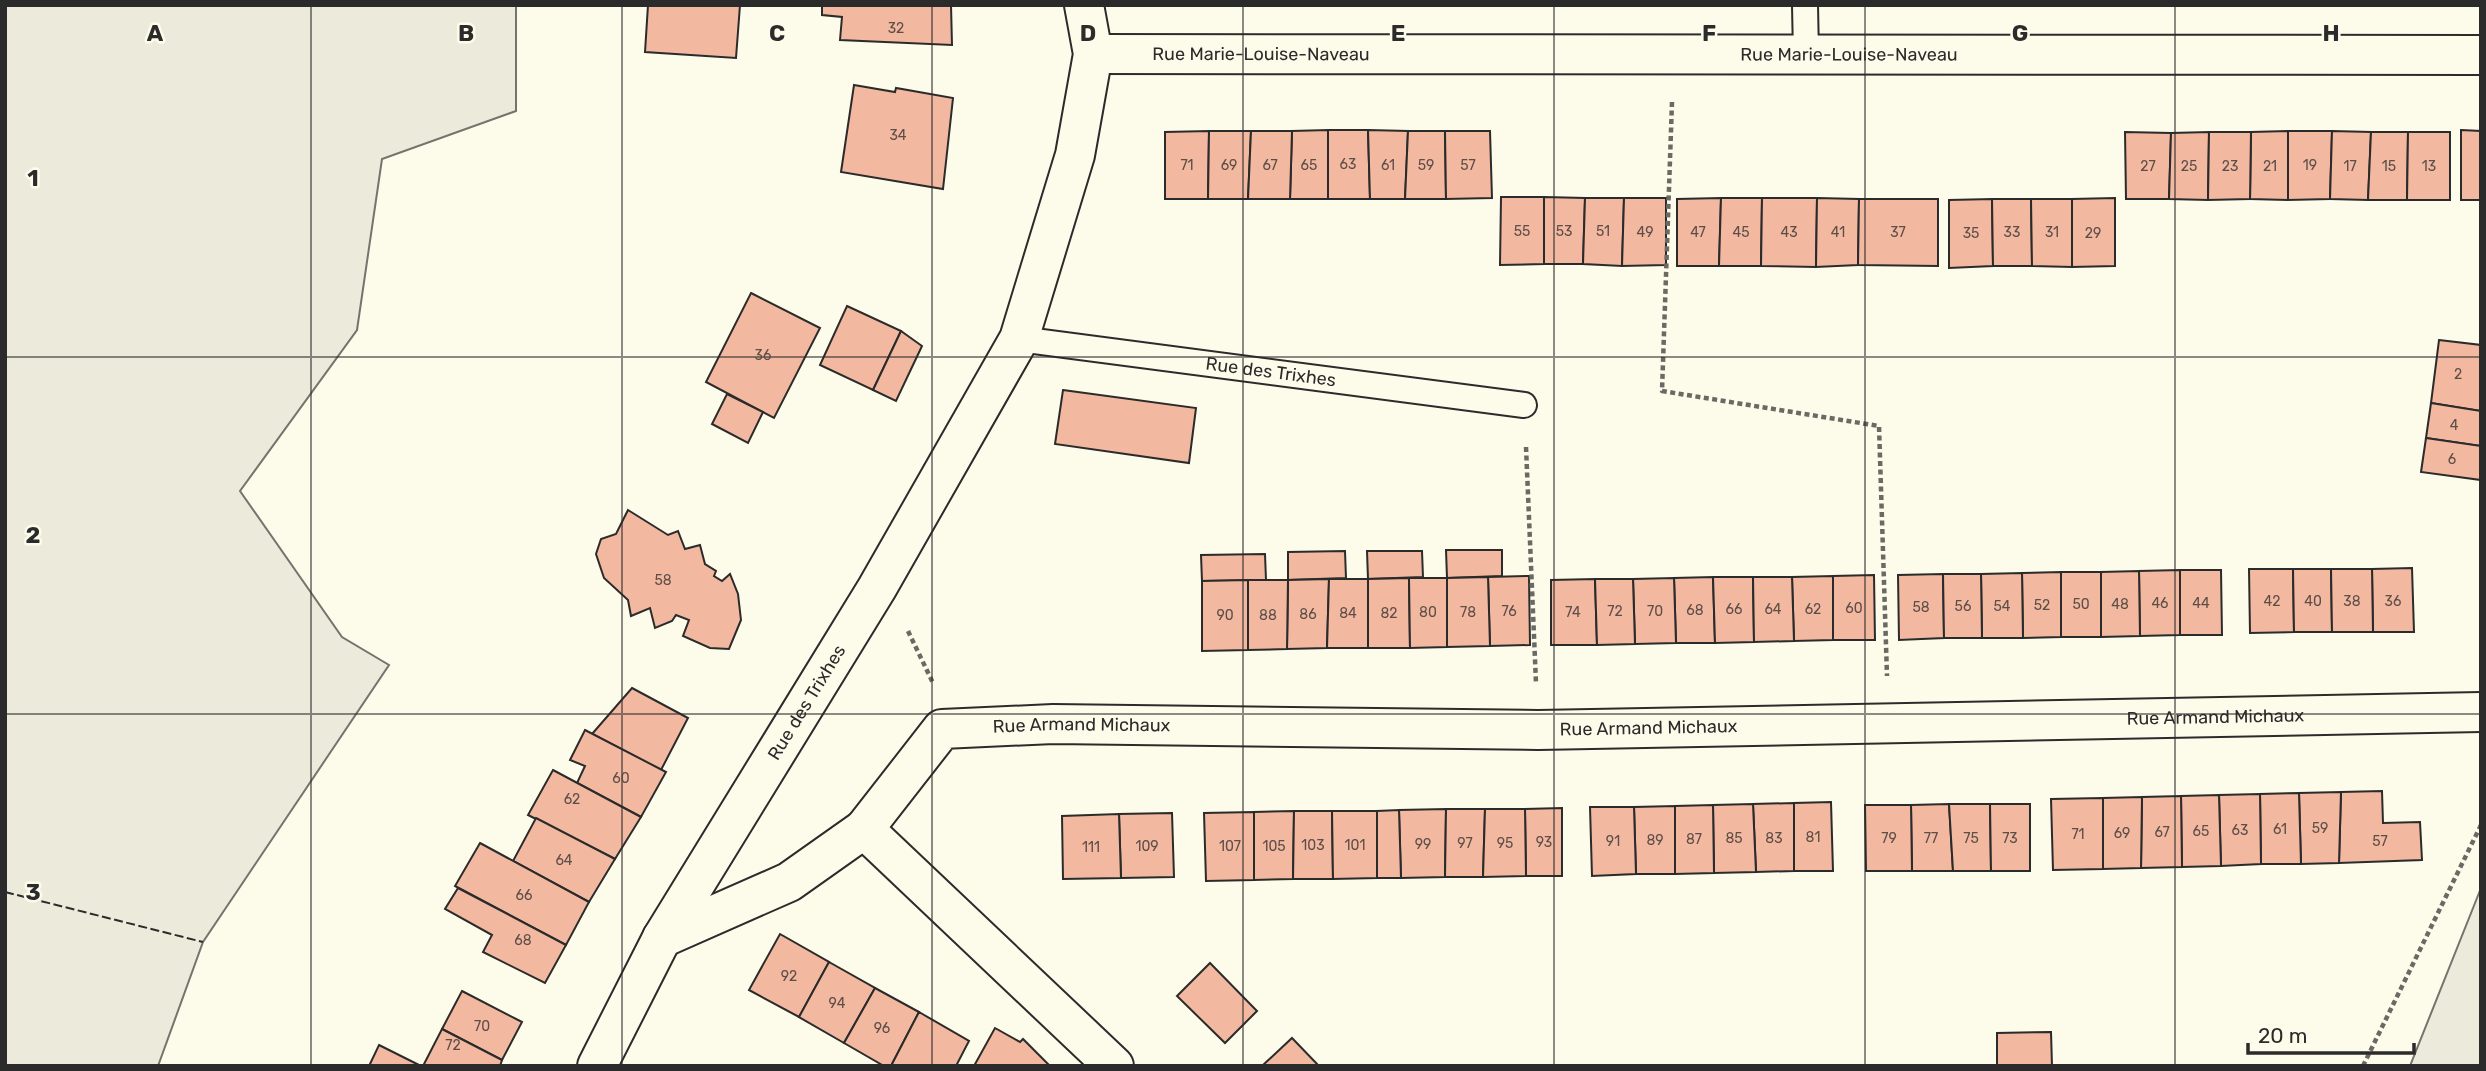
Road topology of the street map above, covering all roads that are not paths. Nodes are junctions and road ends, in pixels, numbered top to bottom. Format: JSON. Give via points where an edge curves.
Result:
{"nodes":[{"id":1,"x":1084,"y":5,"type":"edge"},
{"id":2,"x":1805,"y":5,"type":"edge"},
{"id":3,"x":1093,"y":54,"type":"junction"},
{"id":4,"x":1806,"y":55,"type":"junction"},
{"id":5,"x":2481,"y":55,"type":"edge"},
{"id":6,"x":1019,"y":339,"type":"junction"},
{"id":7,"x":1524,"y":405,"type":"road end"},
{"id":8,"x":2481,"y":712,"type":"edge"},
{"id":9,"x":864,"y":829,"type":"junction"},
{"id":10,"x":662,"y":938,"type":"junction"},
{"id":11,"x":597,"y":1066,"type":"edge"},
{"id":12,"x":1114,"y":1066,"type":"edge"}],
"edges":[{"from":1,"to":3,"type":"street","name":"Rue des Trixhes"},
{"from":2,"to":4,"type":"lane"},
{"from":3,"to":4,"type":"street","name":"Rue Marie-Louise-Naveau"},
{"from":3,"to":6,"type":"street","name":"Rue des Trixhes","via":[[1075,155]]},
{"from":4,"to":5,"type":"street","name":"Rue Marie-Louise-Naveau"},
{"from":6,"to":7,"type":"lane","name":"Rue des Trixhes"},
{"from":6,"to":10,"type":"street","name":"Rue des Trixhes","via":[[877,588]]},
{"from":8,"to":9,"type":"street","name":"Rue Armand Michaux","via":[[1538,730],[1053,724],[942,729]]},
{"from":9,"to":10,"type":"street","via":[[789,882]]},
{"from":9,"to":12,"type":"street"},
{"from":10,"to":11,"type":"street","name":"Rue des Trixhes"}]}
